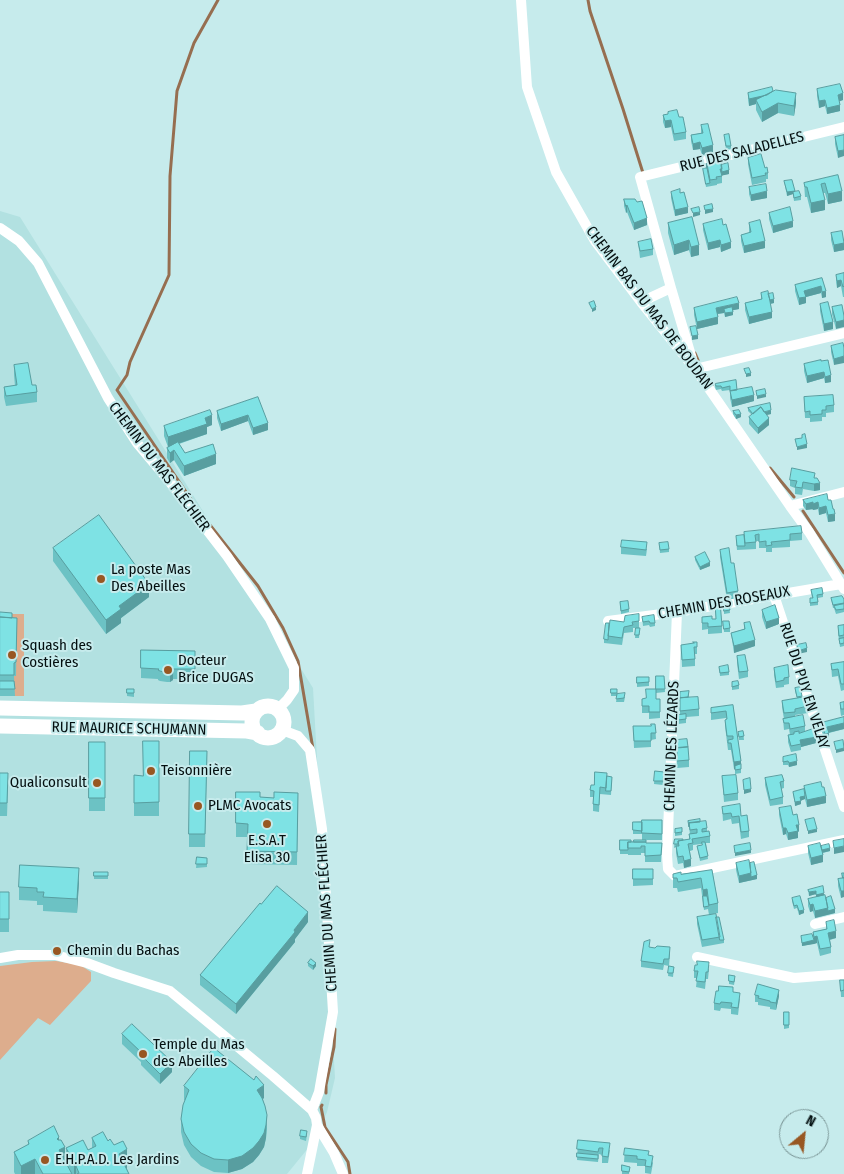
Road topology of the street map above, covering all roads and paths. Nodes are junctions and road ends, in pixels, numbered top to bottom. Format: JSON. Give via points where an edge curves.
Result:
{"nodes":[{"id":1,"x":520,"y":0,"type":"edge"},
{"id":2,"x":844,"y":127,"type":"edge"},
{"id":3,"x":0,"y":228,"type":"edge"},
{"id":4,"x":670,"y":288,"type":"junction"},
{"id":5,"x":641,"y":302,"type":"junction"},
{"id":6,"x":844,"y":333,"type":"edge"},
{"id":7,"x":695,"y":369,"type":"junction"},
{"id":8,"x":844,"y":492,"type":"edge"},
{"id":9,"x":790,"y":506,"type":"junction"},
{"id":10,"x":842,"y":586,"type":"edge"},
{"id":11,"x":774,"y":595,"type":"junction"},
{"id":12,"x":677,"y":612,"type":"junction"},
{"id":13,"x":608,"y":621,"type":"edge"},
{"id":14,"x":0,"y":708,"type":"edge"},
{"id":15,"x":278,"y":709,"type":"junction"},
{"id":16,"x":256,"y":711,"type":"junction"},
{"id":17,"x":0,"y":726,"type":"edge"},
{"id":18,"x":282,"y":730,"type":"junction"},
{"id":19,"x":258,"y":733,"type":"junction"},
{"id":20,"x":844,"y":807,"type":"edge"},
{"id":21,"x":844,"y":840,"type":"edge"},
{"id":22,"x":844,"y":916,"type":"edge"},
{"id":23,"x":815,"y":924,"type":"dead end"},
{"id":24,"x":697,"y":957,"type":"dead end"},
{"id":25,"x":0,"y":958,"type":"edge"},
{"id":26,"x":844,"y":974,"type":"edge"},
{"id":27,"x":312,"y":1110,"type":"junction"},
{"id":28,"x":316,"y":1125,"type":"junction"},
{"id":29,"x":307,"y":1174,"type":"edge"},
{"id":30,"x":344,"y":1174,"type":"edge"}],
"edges":[{"from":1,"to":5,"type":"street","name":"CHEMIN BAS DU MAS DE BOUDAN","via":[[527,87],[556,172],[595,241]]},
{"from":2,"to":4,"type":"street","name":"RUE DES SALADELLES","via":[[640,177]]},
{"from":3,"to":15,"type":"street","name":"CHEMIN DU MAS FLÉCHIER","via":[[19,241],[38,263],[108,398],[138,443],[227,556],[270,619],[294,668],[294,690]]},
{"from":4,"to":5,"type":"street"},
{"from":4,"to":7,"type":"street"},
{"from":5,"to":7,"type":"street","name":"CHEMIN BAS DU MAS DE BOUDAN"},
{"from":6,"to":7,"type":"street"},
{"from":7,"to":9,"type":"street","name":"CHEMIN BAS DU MAS DE BOUDAN"},
{"from":8,"to":9,"type":"street"},
{"from":9,"to":10,"type":"street","name":"CHEMIN BAS DU MAS DE BOUDAN"},
{"from":10,"to":11,"type":"street","name":"CHEMIN DES ROSEAUX"},
{"from":11,"to":12,"type":"street","name":"CHEMIN DES ROSEAUX"},
{"from":11,"to":20,"type":"street","name":"RUE DU PUY EN VELAY"},
{"from":12,"to":13,"type":"street","name":"CHEMIN DES ROSEAUX"},
{"from":12,"to":21,"type":"street","name":"CHEMIN DES LÉZARDS","via":[[668,869],[675,876]]},
{"from":14,"to":16,"type":"main road","name":"RUE MAURICE SCHUMANN"},
{"from":15,"to":16,"type":"main road","via":[[267,706]]},
{"from":15,"to":18,"type":"main road","via":[[284,719]]},
{"from":16,"to":19,"type":"main road","via":[[253,724]]},
{"from":17,"to":19,"type":"main road","name":"RUE MAURICE SCHUMANN"},
{"from":18,"to":19,"type":"main road","via":[[267,738]]},
{"from":18,"to":27,"type":"street","name":"CHEMIN DU MAS FLÉCHIER","via":[[298,736],[310,750],[322,829],[333,1012],[319,1092]]},
{"from":22,"to":23,"type":"street"},
{"from":24,"to":26,"type":"street","via":[[794,978]]},
{"from":25,"to":27,"type":"street","via":[[55,956],[87,963],[170,991]]},
{"from":27,"to":28,"type":"street"},
{"from":28,"to":29,"type":"street"},
{"from":28,"to":30,"type":"street"}]}
